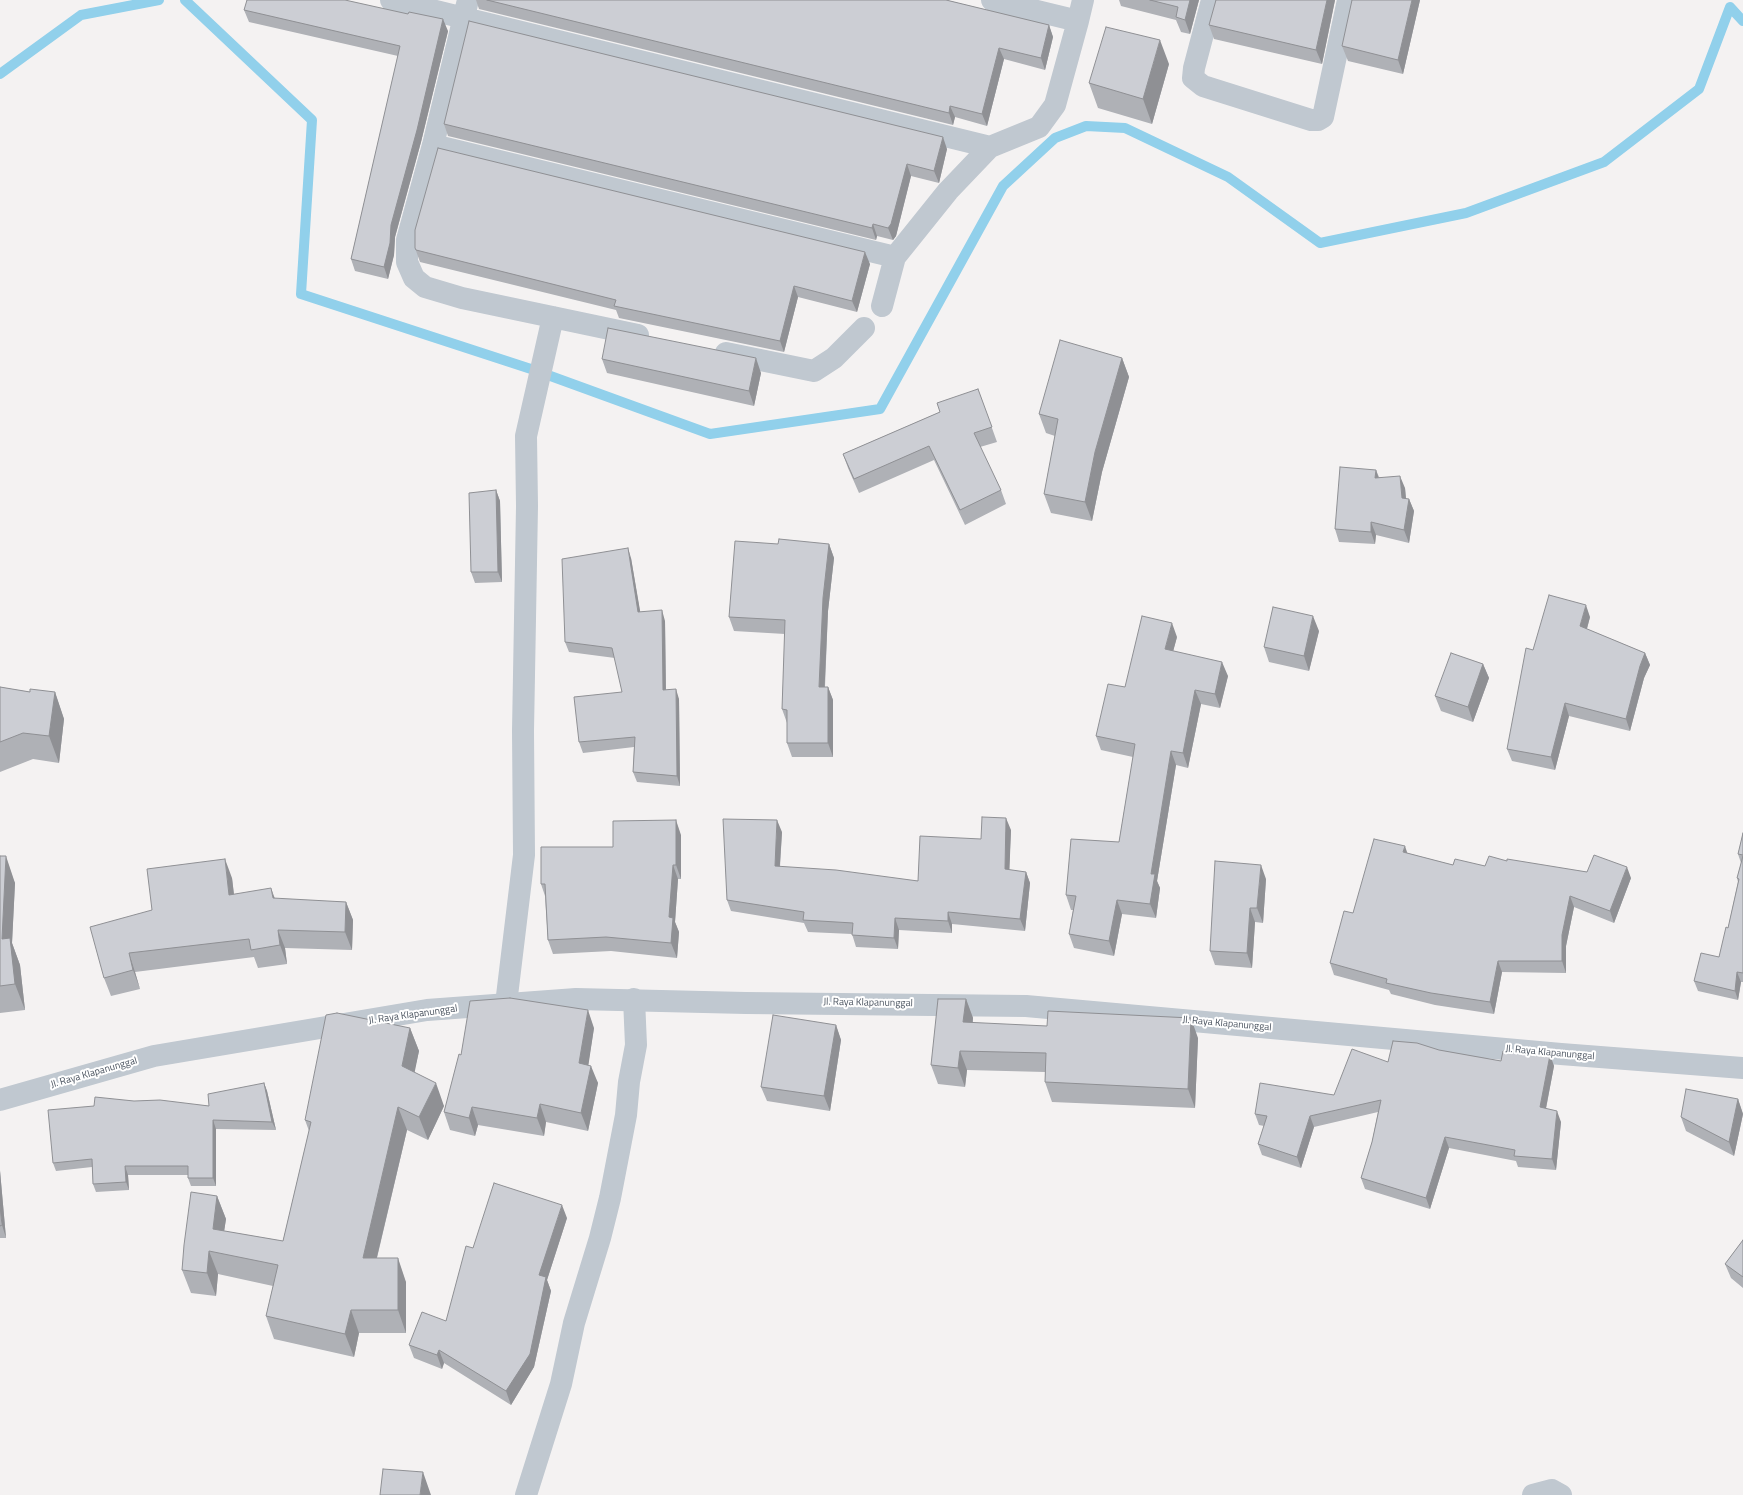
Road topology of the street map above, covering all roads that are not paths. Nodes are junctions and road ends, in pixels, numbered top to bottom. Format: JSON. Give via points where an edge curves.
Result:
{"nodes":[{"id":1,"x":391,"y":0,"type":"edge"},
{"id":2,"x":992,"y":0,"type":"edge"},
{"id":3,"x":1083,"y":0,"type":"edge"},
{"id":4,"x":1212,"y":0,"type":"edge"},
{"id":5,"x":1348,"y":0,"type":"edge"},
{"id":6,"x":465,"y":9,"type":"edge"},
{"id":7,"x":1078,"y":21,"type":"junction"},
{"id":8,"x":433,"y":145,"type":"junction"},
{"id":9,"x":990,"y":147,"type":"junction"},
{"id":10,"x":894,"y":257,"type":"junction"},
{"id":11,"x":882,"y":306,"type":"dead end"},
{"id":12,"x":553,"y":317,"type":"junction"},
{"id":13,"x":864,"y":328,"type":"dead end"},
{"id":14,"x":660,"y":339,"type":"edge"},
{"id":15,"x":707,"y":349,"type":"edge"},
{"id":16,"x":634,"y":999,"type":"junction"},
{"id":17,"x":506,"y":1004,"type":"junction"},
{"id":18,"x":1743,"y":1068,"type":"edge"},
{"id":19,"x":0,"y":1100,"type":"edge"},
{"id":20,"x":526,"y":1495,"type":"edge"},
{"id":21,"x":1533,"y":1495,"type":"edge"},
{"id":22,"x":1561,"y":1495,"type":"edge"}],
"edges":[{"from":1,"to":6,"type":"street"},
{"from":2,"to":7,"type":"street"},
{"from":3,"to":7,"type":"street"},
{"from":4,"to":5,"type":"street","via":[[1193,78],[1203,86],[1318,120],[1324,117]]},
{"from":6,"to":8,"type":"street"},
{"from":6,"to":9,"type":"street"},
{"from":7,"to":9,"type":"street","via":[[1055,105],[1040,127]]},
{"from":8,"to":10,"type":"street"},
{"from":8,"to":12,"type":"street","via":[[408,240],[408,262],[414,278],[440,292]]},
{"from":9,"to":10,"type":"street","via":[[948,191]]},
{"from":10,"to":11,"type":"street"},
{"from":12,"to":14,"type":"street"},
{"from":12,"to":17,"type":"street","via":[[526,436],[524,855]]},
{"from":13,"to":15,"type":"street","via":[[834,358],[814,371]]},
{"from":16,"to":17,"type":"street","name":"Jl. Raya Klapanunggal","via":[[576,999]]},
{"from":16,"to":18,"type":"street","name":"Jl. Raya Klapanunggal","via":[[1026,1006],[1569,1055]]},
{"from":16,"to":20,"type":"street","via":[[636,1044],[610,1198],[574,1323],[562,1384]]},
{"from":17,"to":19,"type":"street","name":"Jl. Raya Klapanunggal","via":[[427,1010],[154,1056]]},
{"from":21,"to":22,"type":"street","via":[[1552,1490]]}]}
